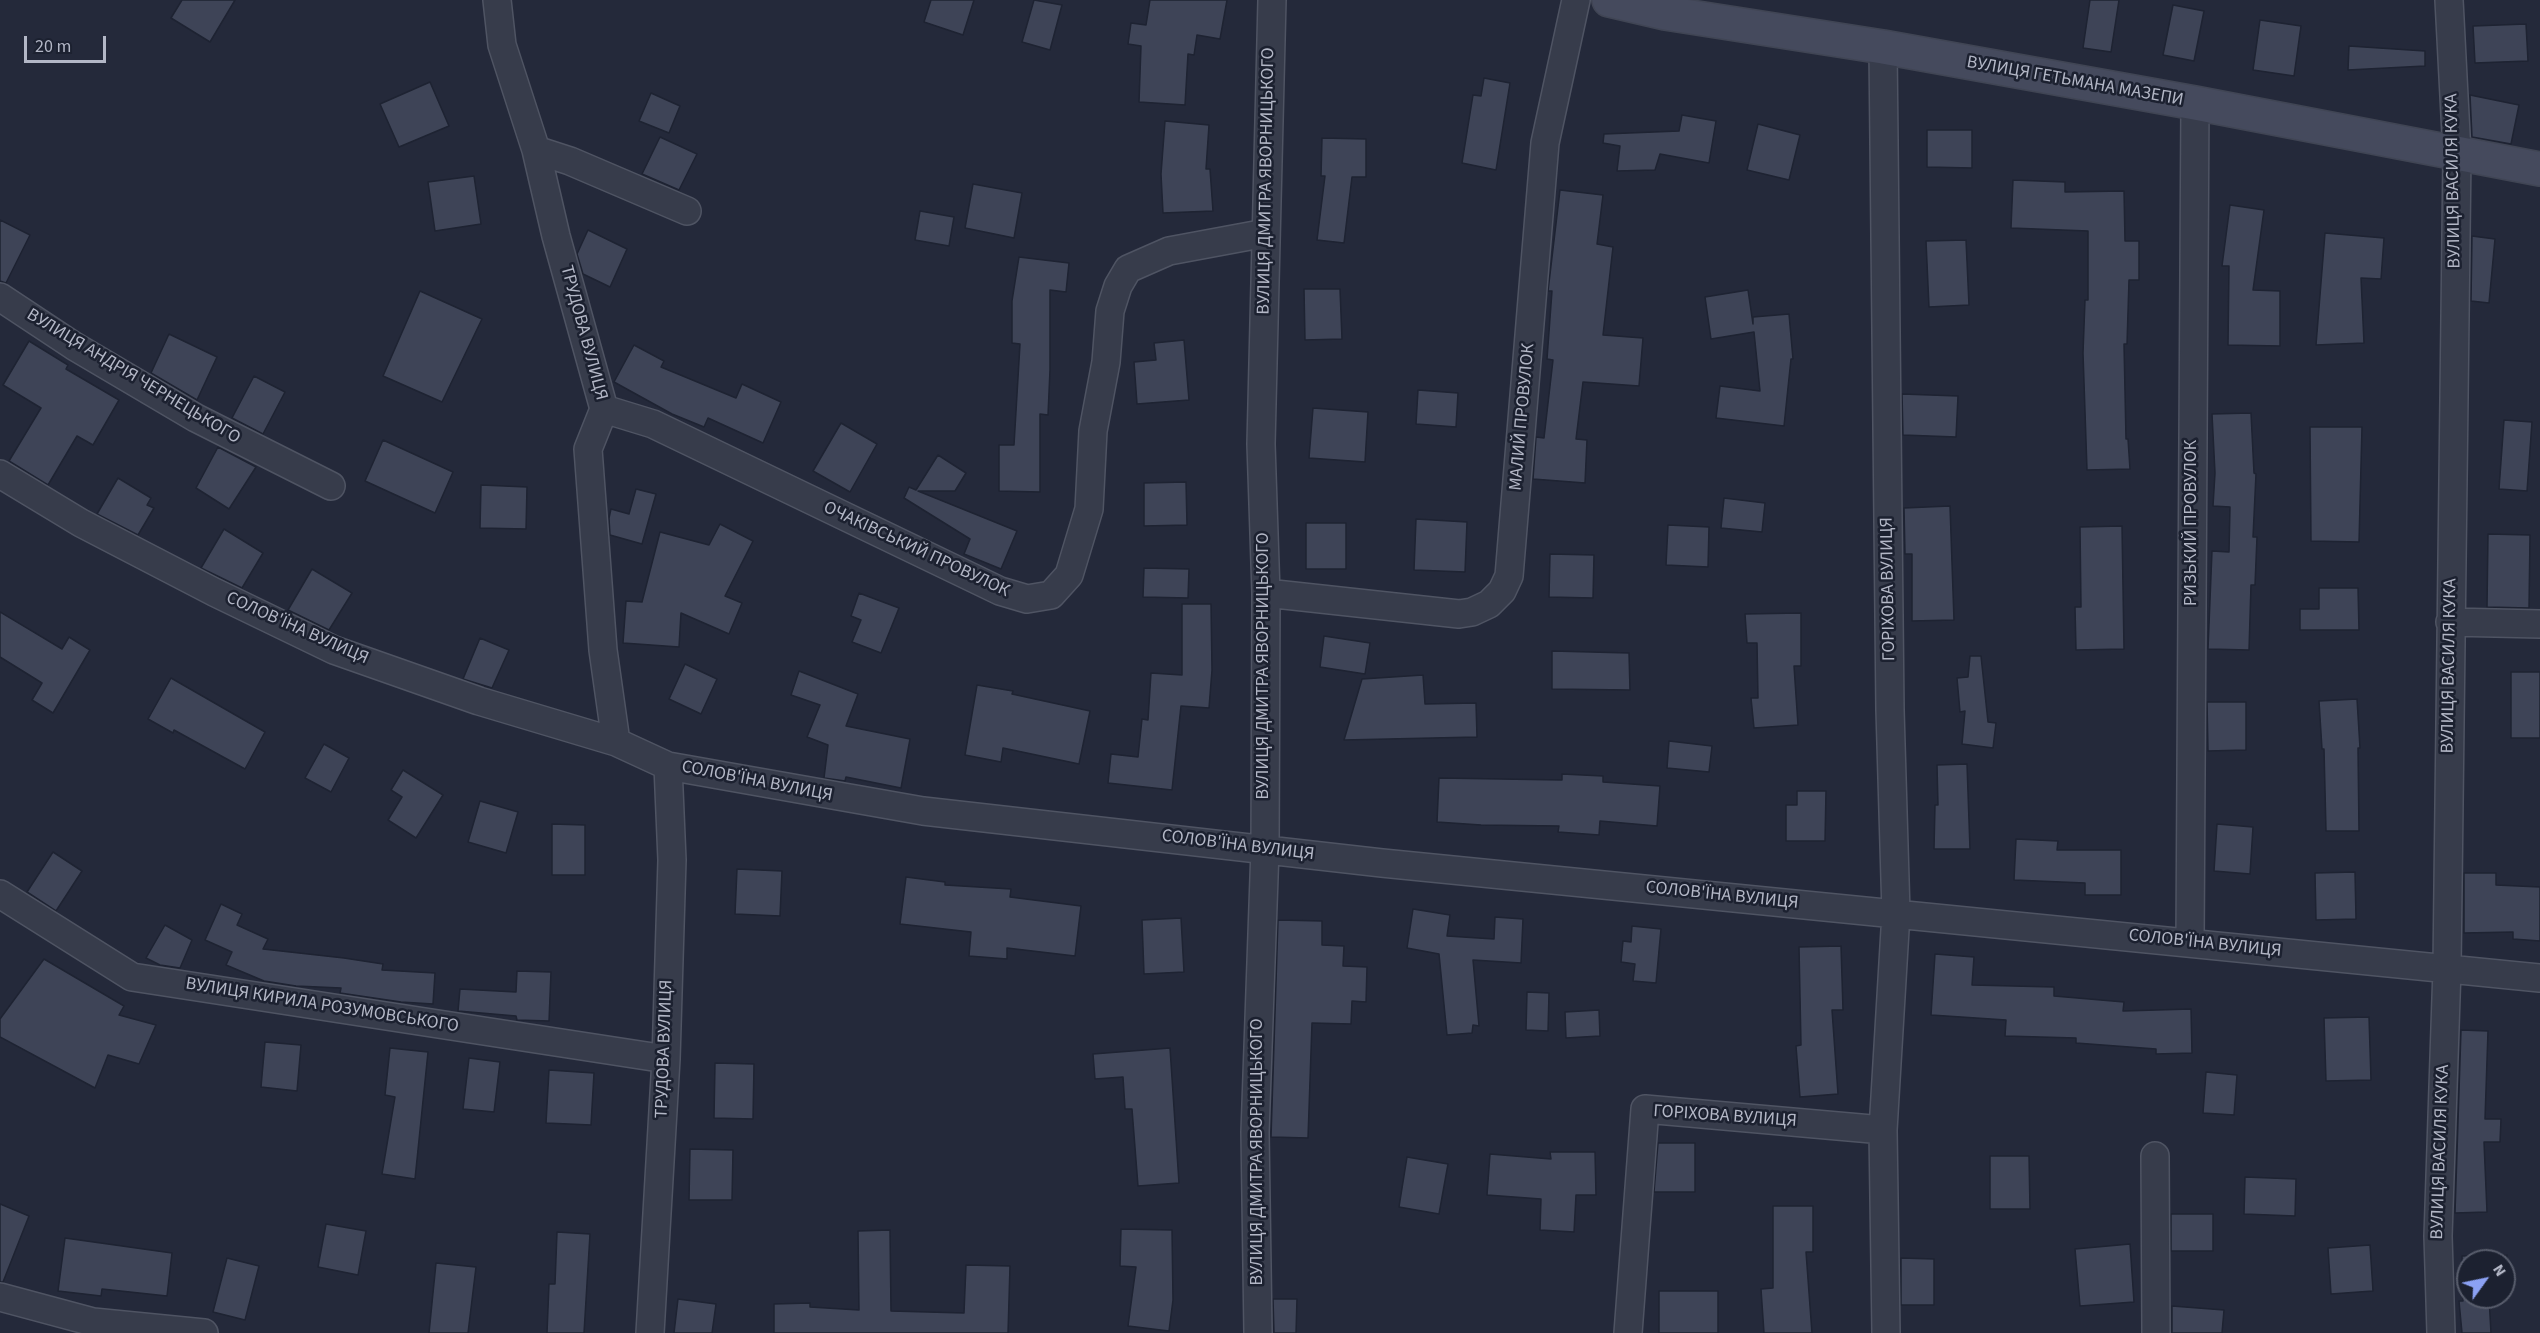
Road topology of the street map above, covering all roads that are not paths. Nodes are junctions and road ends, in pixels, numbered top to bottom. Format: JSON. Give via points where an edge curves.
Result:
{"nodes":[{"id":1,"x":497,"y":0,"type":"edge"},
{"id":2,"x":1272,"y":0,"type":"edge"},
{"id":3,"x":1576,"y":0,"type":"edge"},
{"id":4,"x":1610,"y":0,"type":"edge"},
{"id":5,"x":2449,"y":0,"type":"edge"},
{"id":6,"x":1882,"y":47,"type":"junction"},
{"id":7,"x":2195,"y":103,"type":"junction"},
{"id":8,"x":536,"y":150,"type":"junction"},
{"id":9,"x":2457,"y":154,"type":"junction"},
{"id":10,"x":2540,"y":169,"type":"edge"},
{"id":11,"x":687,"y":211,"type":"dead end"},
{"id":12,"x":1266,"y":233,"type":"junction"},
{"id":13,"x":0,"y":297,"type":"edge"},
{"id":14,"x":604,"y":409,"type":"junction"},
{"id":15,"x":0,"y":474,"type":"edge"},
{"id":16,"x":331,"y":486,"type":"dead end"},
{"id":17,"x":1266,"y":593,"type":"junction"},
{"id":18,"x":2450,"y":622,"type":"junction"},
{"id":19,"x":2540,"y":624,"type":"edge"},
{"id":20,"x":616,"y":742,"type":"junction"},
{"id":21,"x":668,"y":766,"type":"junction"},
{"id":22,"x":1264,"y":849,"type":"junction"},
{"id":23,"x":0,"y":894,"type":"edge"},
{"id":24,"x":1896,"y":913,"type":"junction"},
{"id":25,"x":2190,"y":943,"type":"junction"},
{"id":26,"x":2447,"y":968,"type":"junction"},
{"id":27,"x":2540,"y":978,"type":"edge"},
{"id":28,"x":666,"y":1059,"type":"junction"},
{"id":29,"x":1883,"y":1130,"type":"junction"},
{"id":30,"x":2154,"y":1156,"type":"dead end"},
{"id":31,"x":0,"y":1298,"type":"edge"},
{"id":32,"x":92,"y":1327,"type":"edge"},
{"id":33,"x":204,"y":1333,"type":"edge"},
{"id":34,"x":650,"y":1333,"type":"edge"},
{"id":35,"x":1258,"y":1333,"type":"edge"},
{"id":36,"x":1628,"y":1333,"type":"edge"},
{"id":37,"x":1886,"y":1333,"type":"edge"},
{"id":38,"x":2156,"y":1333,"type":"edge"},
{"id":39,"x":2441,"y":1333,"type":"edge"}],
"edges":[{"from":1,"to":8,"type":"street","name":"ТРУДОВА ВУЛИЦЯ","via":[[502,45]]},
{"from":2,"to":12,"type":"street","name":"ВУЛИЦЯ ДМИТРА ЯВОРНИЦЬКОГО"},
{"from":3,"to":17,"type":"street","name":"МАЛИЙ ПРОВУЛОК","via":[[1545,144],[1509,576],[1502,591],[1489,604],[1459,614]]},
{"from":4,"to":6,"type":"street","name":"ВУЛИЦЯ ГЕТЬМАНА МАЗЕПИ","via":[[1665,13]]},
{"from":5,"to":9,"type":"street","name":"ВУЛИЦЯ ВАСИЛЯ КУКА"},
{"from":6,"to":7,"type":"street","name":"ВУЛИЦЯ ГЕТЬМАНА МАЗЕПИ"},
{"from":6,"to":24,"type":"street","name":"ГОРІХОВА ВУЛИЦЯ"},
{"from":7,"to":9,"type":"street","name":"ВУЛИЦЯ ГЕТЬМАНА МАЗЕПИ"},
{"from":7,"to":25,"type":"street","name":"РИЗЬКИЙ ПРОВУЛОК"},
{"from":8,"to":11,"type":"street"},
{"from":8,"to":14,"type":"street","name":"ТРУДОВА ВУЛИЦЯ"},
{"from":9,"to":10,"type":"street","name":"ВУЛИЦЯ ГЕТЬМАНА МАЗЕПИ"},
{"from":9,"to":18,"type":"street","name":"ВУЛИЦЯ ВАСИЛЯ КУКА"},
{"from":12,"to":14,"type":"street","name":"ОЧАКІВСЬКИЙ ПРОВУЛОК","via":[[1169,250],[1128,269],[1110,311],[1106,362],[1093,431],[1089,509],[1069,575],[1051,595],[1027,599],[1000,591],[653,424]]},
{"from":12,"to":17,"type":"street","name":"ВУЛИЦЯ ДМИТРА ЯВОРНИЦЬКОГО","via":[[1261,444]]},
{"from":13,"to":16,"type":"street","name":"ВУЛИЦЯ АНДРІЯ ЧЕРНЕЦЬКОГО","via":[[195,418]]},
{"from":14,"to":20,"type":"street","name":"ТРУДОВА ВУЛИЦЯ","via":[[588,449],[603,650]]},
{"from":15,"to":20,"type":"street","name":"СОЛОВ'ЇНА ВУЛИЦЯ","via":[[81,523],[334,650],[479,701]]},
{"from":17,"to":22,"type":"street","name":"ВУЛИЦЯ ДМИТРА ЯВОРНИЦЬКОГО"},
{"from":18,"to":19,"type":"street"},
{"from":18,"to":26,"type":"street","name":"ВУЛИЦЯ ВАСИЛЯ КУКА"},
{"from":20,"to":21,"type":"street","name":"СОЛОВ'ЇНА ВУЛИЦЯ"},
{"from":21,"to":22,"type":"street","name":"СОЛОВ'ЇНА ВУЛИЦЯ","via":[[922,811]]},
{"from":21,"to":28,"type":"street","name":"ТРУДОВА ВУЛИЦЯ","via":[[672,860]]},
{"from":22,"to":24,"type":"street","name":"СОЛОВ'ЇНА ВУЛИЦЯ"},
{"from":22,"to":35,"type":"street","name":"ВУЛИЦЯ ДМИТРА ЯВОРНИЦЬКОГО","via":[[1255,1132]]},
{"from":23,"to":28,"type":"street","name":"ВУЛИЦЯ КИРИЛА РОЗУМОВСЬКОГО","via":[[132,977]]},
{"from":24,"to":25,"type":"street","name":"СОЛОВ'ЇНА ВУЛИЦЯ"},
{"from":24,"to":29,"type":"street","name":"ГОРІХОВА ВУЛИЦЯ"},
{"from":25,"to":26,"type":"street","name":"СОЛОВ'ЇНА ВУЛИЦЯ"},
{"from":26,"to":27,"type":"street","name":"СОЛОВ'ЇНА ВУЛИЦЯ"},
{"from":26,"to":39,"type":"street","name":"ВУЛИЦЯ ВАСИЛЯ КУКА","via":[[2438,1236]]},
{"from":28,"to":34,"type":"street","name":"ТРУДОВА ВУЛИЦЯ"},
{"from":29,"to":36,"type":"street","name":"ГОРІХОВА ВУЛИЦЯ","via":[[1645,1109]]},
{"from":29,"to":37,"type":"street","name":"ГОРІХОВА ВУЛИЦЯ"},
{"from":30,"to":38,"type":"street"},
{"from":31,"to":32,"type":"street"},
{"from":32,"to":33,"type":"street"}]}
